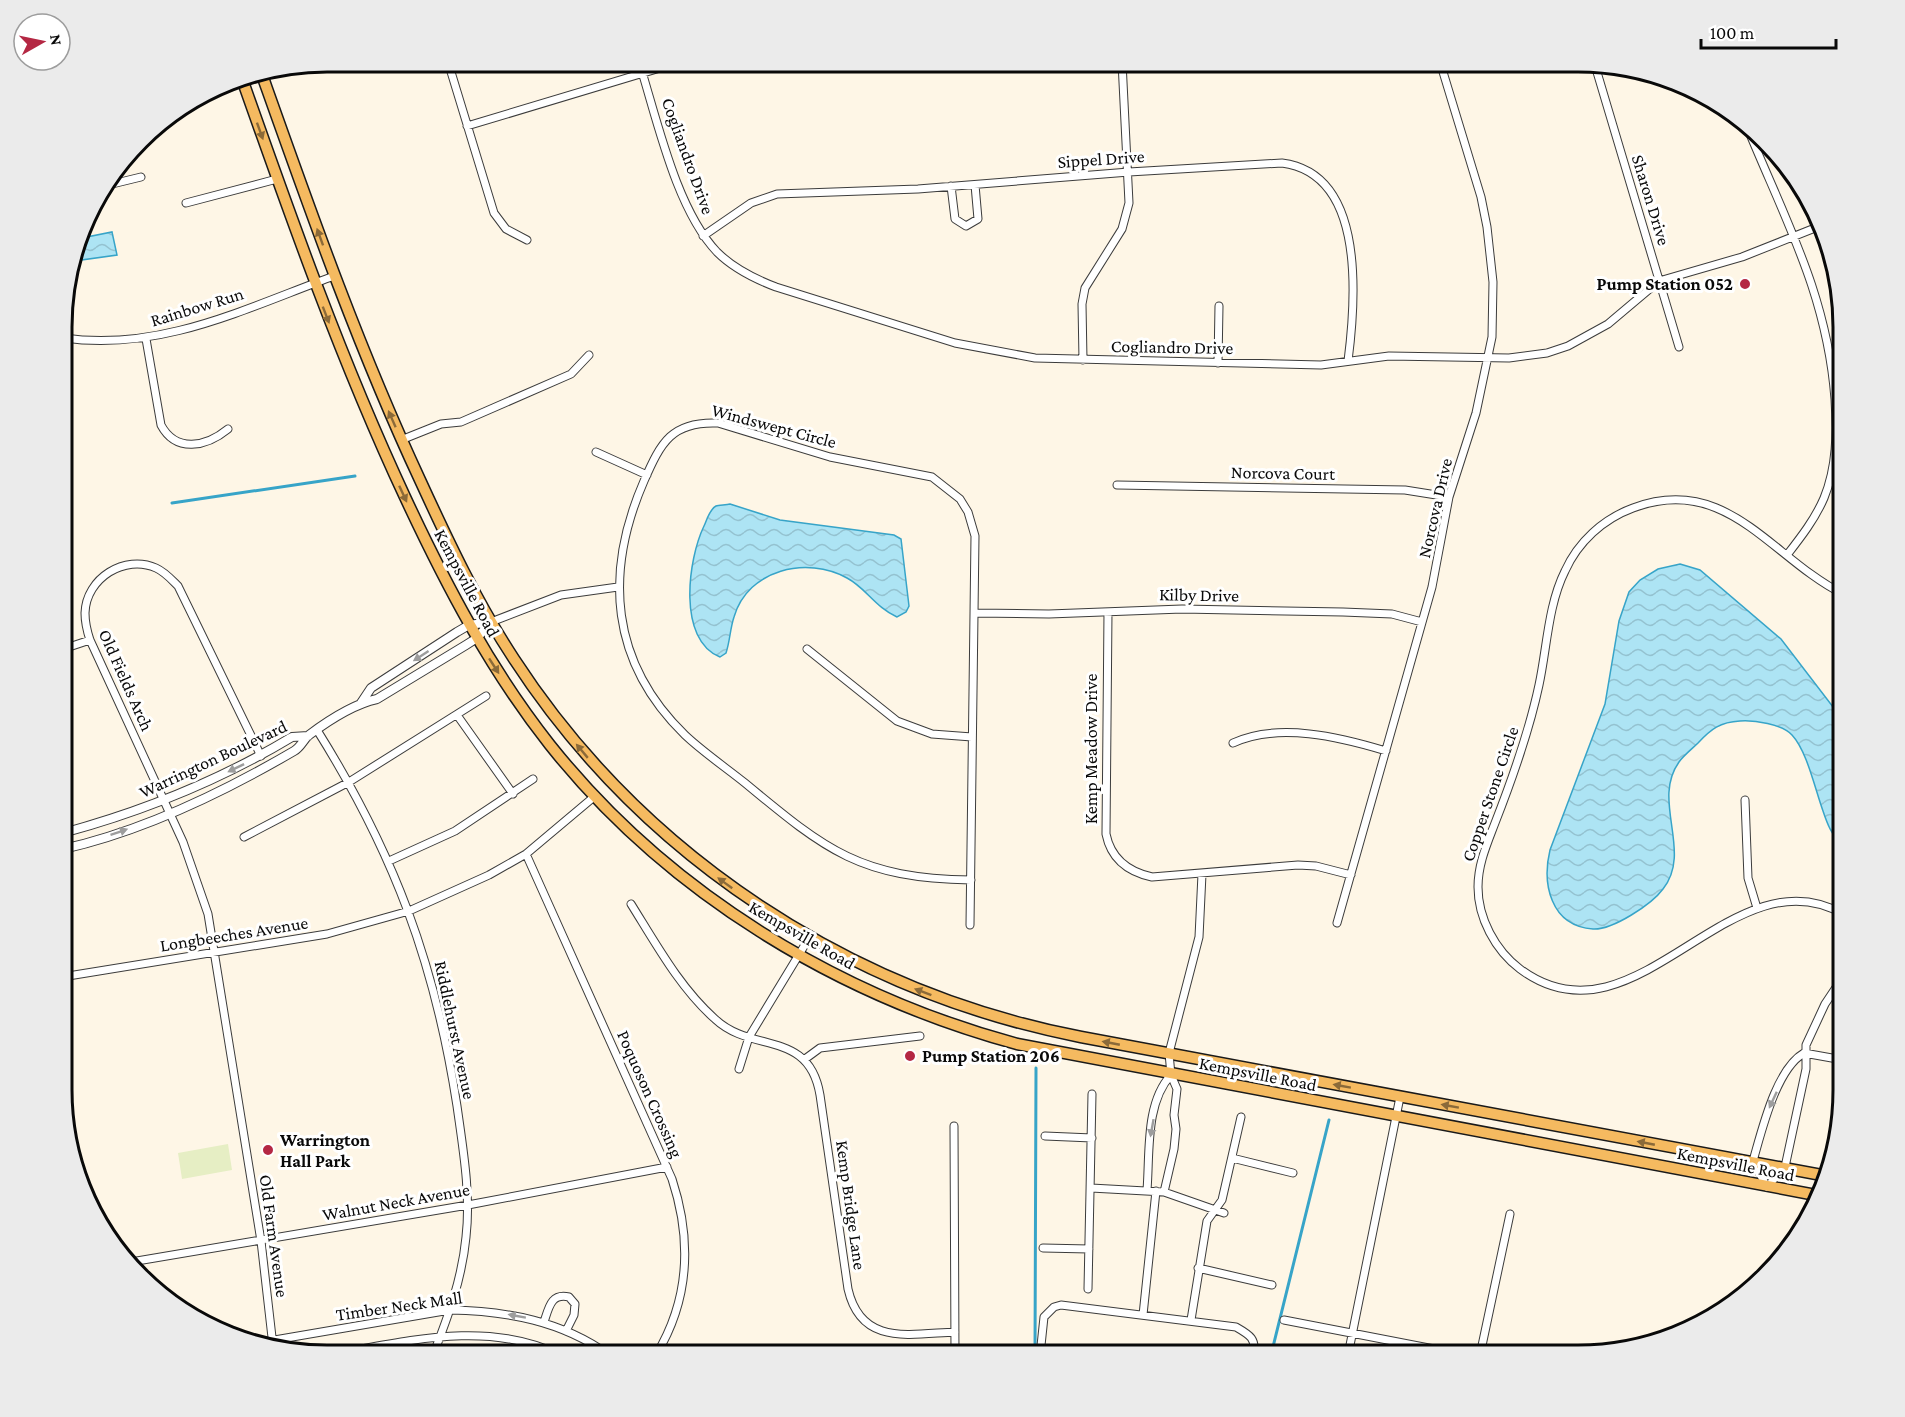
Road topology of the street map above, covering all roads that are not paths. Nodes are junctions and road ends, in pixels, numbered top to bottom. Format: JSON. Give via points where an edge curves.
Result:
{"nodes":[{"id":1,"x":451,"y":72,"type":"edge"},
{"id":2,"x":645,"y":72,"type":"edge"},
{"id":3,"x":1123,"y":72,"type":"edge"},
{"id":4,"x":1443,"y":72,"type":"edge"},
{"id":5,"x":642,"y":73,"type":"junction"},
{"id":6,"x":1597,"y":73,"type":"edge"},
{"id":7,"x":264,"y":80,"type":"edge"},
{"id":8,"x":245,"y":86,"type":"edge"},
{"id":9,"x":467,"y":126,"type":"junction"},
{"id":10,"x":1754,"y":143,"type":"edge"},
{"id":11,"x":1129,"y":172,"type":"junction"},
{"id":12,"x":141,"y":177,"type":"dead end"},
{"id":13,"x":277,"y":179,"type":"junction"},
{"id":14,"x":117,"y":183,"type":"edge"},
{"id":15,"x":975,"y":185,"type":"junction"},
{"id":16,"x":951,"y":186,"type":"junction"},
{"id":17,"x":186,"y":203,"type":"dead end"},
{"id":18,"x":1814,"y":228,"type":"edge"},
{"id":19,"x":703,"y":236,"type":"junction"},
{"id":20,"x":1794,"y":237,"type":"junction"},
{"id":21,"x":527,"y":240,"type":"dead end"},
{"id":22,"x":334,"y":276,"type":"junction"},
{"id":23,"x":1659,"y":281,"type":"junction"},
{"id":24,"x":314,"y":283,"type":"junction"},
{"id":25,"x":1219,"y":306,"type":"dead end"},
{"id":26,"x":72,"y":339,"type":"edge"},
{"id":27,"x":146,"y":339,"type":"junction"},
{"id":28,"x":1679,"y":347,"type":"dead end"},
{"id":29,"x":589,"y":355,"type":"dead end"},
{"id":30,"x":1489,"y":358,"type":"junction"},
{"id":31,"x":1083,"y":360,"type":"junction"},
{"id":32,"x":1348,"y":361,"type":"junction"},
{"id":33,"x":1218,"y":363,"type":"junction"},
{"id":34,"x":1833,"y":381,"type":"edge"},
{"id":35,"x":228,"y":429,"type":"dead end"},
{"id":36,"x":401,"y":440,"type":"junction"},
{"id":37,"x":596,"y":452,"type":"dead end"},
{"id":38,"x":1833,"y":460,"type":"edge"},
{"id":39,"x":647,"y":475,"type":"junction"},
{"id":40,"x":1117,"y":485,"type":"dead end"},
{"id":41,"x":1449,"y":497,"type":"junction"},
{"id":42,"x":1787,"y":555,"type":"junction"},
{"id":43,"x":618,"y":587,"type":"junction"},
{"id":44,"x":1833,"y":588,"type":"edge"},
{"id":45,"x":1108,"y":612,"type":"junction"},
{"id":46,"x":974,"y":613,"type":"junction"},
{"id":47,"x":491,"y":622,"type":"junction"},
{"id":48,"x":1422,"y":622,"type":"junction"},
{"id":49,"x":469,"y":625,"type":"junction"},
{"id":50,"x":477,"y":638,"type":"junction"},
{"id":51,"x":90,"y":640,"type":"junction"},
{"id":52,"x":72,"y":646,"type":"edge"},
{"id":53,"x":807,"y":649,"type":"dead end"},
{"id":54,"x":486,"y":696,"type":"dead end"},
{"id":55,"x":361,"y":703,"type":"junction"},
{"id":56,"x":457,"y":715,"type":"junction"},
{"id":57,"x":317,"y":730,"type":"junction"},
{"id":58,"x":308,"y":736,"type":"junction"},
{"id":59,"x":972,"y":737,"type":"junction"},
{"id":60,"x":1233,"y":743,"type":"dead end"},
{"id":61,"x":1386,"y":752,"type":"junction"},
{"id":62,"x":261,"y":756,"type":"junction"},
{"id":63,"x":533,"y":779,"type":"dead end"},
{"id":64,"x":349,"y":782,"type":"junction"},
{"id":65,"x":513,"y":794,"type":"junction"},
{"id":66,"x":595,"y":796,"type":"junction"},
{"id":67,"x":1745,"y":800,"type":"dead end"},
{"id":68,"x":163,"y":802,"type":"junction"},
{"id":69,"x":169,"y":813,"type":"junction"},
{"id":70,"x":72,"y":831,"type":"edge"},
{"id":71,"x":244,"y":837,"type":"dead end"},
{"id":72,"x":72,"y":846,"type":"edge"},
{"id":73,"x":526,"y":854,"type":"junction"},
{"id":74,"x":389,"y":861,"type":"junction"},
{"id":75,"x":1202,"y":874,"type":"junction"},
{"id":76,"x":1351,"y":875,"type":"junction"},
{"id":77,"x":971,"y":880,"type":"junction"},
{"id":78,"x":631,"y":904,"type":"dead end"},
{"id":79,"x":1757,"y":908,"type":"junction"},
{"id":80,"x":1833,"y":909,"type":"edge"},
{"id":81,"x":410,"y":911,"type":"junction"},
{"id":82,"x":1337,"y":923,"type":"dead end"},
{"id":83,"x":970,"y":925,"type":"dead end"},
{"id":84,"x":809,"y":938,"type":"junction"},
{"id":85,"x":215,"y":952,"type":"junction"},
{"id":86,"x":798,"y":955,"type":"junction"},
{"id":87,"x":72,"y":975,"type":"edge"},
{"id":88,"x":1833,"y":992,"type":"edge"},
{"id":89,"x":920,"y":1036,"type":"dead end"},
{"id":90,"x":749,"y":1037,"type":"junction"},
{"id":91,"x":1169,"y":1053,"type":"junction"},
{"id":92,"x":1804,"y":1053,"type":"junction"},
{"id":93,"x":1833,"y":1058,"type":"edge"},
{"id":94,"x":805,"y":1059,"type":"junction"},
{"id":95,"x":739,"y":1069,"type":"dead end"},
{"id":96,"x":1171,"y":1075,"type":"junction"},
{"id":97,"x":1092,"y":1094,"type":"dead end"},
{"id":98,"x":1400,"y":1097,"type":"junction"},
{"id":99,"x":1241,"y":1117,"type":"dead end"},
{"id":100,"x":1396,"y":1117,"type":"junction"},
{"id":101,"x":954,"y":1126,"type":"dead end"},
{"id":102,"x":1044,"y":1136,"type":"dead end"},
{"id":103,"x":1092,"y":1137,"type":"junction"},
{"id":104,"x":1232,"y":1158,"type":"junction"},
{"id":105,"x":1754,"y":1161,"type":"junction"},
{"id":106,"x":667,"y":1167,"type":"junction"},
{"id":107,"x":1785,"y":1167,"type":"junction"},
{"id":108,"x":1293,"y":1173,"type":"dead end"},
{"id":109,"x":1818,"y":1174,"type":"edge"},
{"id":110,"x":1767,"y":1186,"type":"junction"},
{"id":111,"x":1091,"y":1188,"type":"junction"},
{"id":112,"x":1147,"y":1190,"type":"junction"},
{"id":113,"x":1160,"y":1192,"type":"junction"},
{"id":114,"x":1811,"y":1194,"type":"edge"},
{"id":115,"x":468,"y":1205,"type":"junction"},
{"id":116,"x":1215,"y":1209,"type":"junction"},
{"id":117,"x":1224,"y":1213,"type":"dead end"},
{"id":118,"x":1510,"y":1214,"type":"dead end"},
{"id":119,"x":261,"y":1240,"type":"junction"},
{"id":120,"x":1043,"y":1248,"type":"dead end"},
{"id":121,"x":1089,"y":1249,"type":"junction"},
{"id":122,"x":138,"y":1261,"type":"edge"},
{"id":123,"x":1198,"y":1268,"type":"junction"},
{"id":124,"x":1272,"y":1285,"type":"dead end"},
{"id":125,"x":1088,"y":1289,"type":"dead end"},
{"id":126,"x":450,"y":1310,"type":"junction"},
{"id":127,"x":1143,"y":1315,"type":"junction"},
{"id":128,"x":1191,"y":1320,"type":"junction"},
{"id":129,"x":1284,"y":1320,"type":"dead end"},
{"id":130,"x":544,"y":1322,"type":"junction"},
{"id":131,"x":566,"y":1331,"type":"junction"},
{"id":132,"x":955,"y":1332,"type":"junction"},
{"id":133,"x":1353,"y":1332,"type":"junction"},
{"id":134,"x":441,"y":1336,"type":"junction"},
{"id":135,"x":273,"y":1339,"type":"edge"},
{"id":136,"x":283,"y":1341,"type":"edge"},
{"id":137,"x":387,"y":1345,"type":"edge"},
{"id":138,"x":438,"y":1345,"type":"edge"},
{"id":139,"x":528,"y":1345,"type":"edge"},
{"id":140,"x":595,"y":1345,"type":"edge"},
{"id":141,"x":661,"y":1345,"type":"edge"},
{"id":142,"x":955,"y":1345,"type":"edge"},
{"id":143,"x":1041,"y":1345,"type":"edge"},
{"id":144,"x":1254,"y":1345,"type":"edge"},
{"id":145,"x":1350,"y":1345,"type":"edge"},
{"id":146,"x":1416,"y":1345,"type":"edge"},
{"id":147,"x":1482,"y":1345,"type":"edge"}],
"edges":[{"from":1,"to":9,"type":"street"},
{"from":2,"to":5,"type":"street"},
{"from":3,"to":11,"type":"street"},
{"from":4,"to":30,"type":"street","name":"Norcova Drive","via":[[1487,226],[1493,282]]},
{"from":5,"to":9,"type":"street"},
{"from":5,"to":19,"type":"street","name":"Cogliandro Drive","via":[[677,181]]},
{"from":6,"to":23,"type":"street","name":"Sharon Drive"},
{"from":22,"to":7,"type":"main road","name":"Kempsville Road","one_way":true},
{"from":8,"to":13,"type":"main road","name":"Kempsville Road","one_way":true},
{"from":9,"to":21,"type":"street","via":[[494,213],[506,229]]},
{"from":10,"to":20,"type":"street"},
{"from":11,"to":15,"type":"street","name":"Sippel Drive"},
{"from":11,"to":31,"type":"street","via":[[1129,203],[1122,229],[1085,288]]},
{"from":11,"to":32,"type":"street","name":"Sippel Drive","via":[[1282,163],[1317,176],[1334,195],[1349,249],[1354,288]]},
{"from":12,"to":14,"type":"street"},
{"from":13,"to":17,"type":"street"},
{"from":13,"to":24,"type":"main road","name":"Kempsville Road"},
{"from":15,"to":16,"type":"street","name":"Sippel Drive"},
{"from":15,"to":16,"type":"street","via":[[978,219],[966,226],[955,219]]},
{"from":16,"to":19,"type":"street","name":"Sippel Drive","via":[[777,194],[751,202]]},
{"from":18,"to":20,"type":"street","name":"Cogliandro Drive"},
{"from":19,"to":31,"type":"street","name":"Cogliandro Drive","via":[[728,262],[776,287],[981,349],[1035,358]]},
{"from":20,"to":23,"type":"street","name":"Cogliandro Drive"},
{"from":20,"to":34,"type":"street","via":[[1822,312]]},
{"from":22,"to":24,"type":"street","name":"Rainbow Run"},
{"from":36,"to":22,"type":"main road","name":"Kempsville Road","one_way":true},
{"from":23,"to":28,"type":"street","name":"Sharon Drive"},
{"from":23,"to":30,"type":"street","name":"Cogliandro Drive","via":[[1608,324],[1568,346],[1524,357]]},
{"from":24,"to":27,"type":"street","name":"Rainbow Run","via":[[198,326]]},
{"from":24,"to":49,"type":"main road","name":"Kempsville Road","one_way":true,"via":[[393,472]]},
{"from":25,"to":33,"type":"street"},
{"from":26,"to":27,"type":"street","name":"Rainbow Run"},
{"from":27,"to":35,"type":"street","via":[[165,433],[176,442],[189,445],[209,442]]},
{"from":29,"to":36,"type":"street","via":[[571,374],[461,422],[441,424]]},
{"from":30,"to":32,"type":"street","name":"Cogliandro Drive","via":[[1389,356]]},
{"from":30,"to":41,"type":"street","name":"Norcova Drive"},
{"from":31,"to":33,"type":"street","name":"Cogliandro Drive"},
{"from":32,"to":33,"type":"street","name":"Cogliandro Drive","via":[[1321,365]]},
{"from":36,"to":47,"type":"main road","name":"Kempsville Road","via":[[450,546]]},
{"from":37,"to":39,"type":"street"},
{"from":38,"to":42,"type":"street","via":[[1826,491],[1811,523]]},
{"from":39,"to":43,"type":"street","name":"Windswept Circle","via":[[621,545]]},
{"from":39,"to":46,"type":"street","name":"Windswept Circle","via":[[667,438],[699,422],[718,423],[830,457],[932,477],[960,499],[972,524]]},
{"from":40,"to":41,"type":"street","name":"Norcova Court","via":[[1405,490]]},
{"from":41,"to":48,"type":"street","name":"Norcova Drive"},
{"from":42,"to":44,"type":"street","name":"Copper Stone Circle"},
{"from":42,"to":79,"type":"street","name":"Copper Stone Circle","via":[[1729,512],[1685,500],[1635,507],[1587,538],[1573,556],[1558,589],[1531,719],[1483,855],[1478,888],[1488,929],[1513,963],[1548,984],[1585,990],[1611,986],[1638,975]]},
{"from":43,"to":47,"type":"street","via":[[561,595]]},
{"from":43,"to":77,"type":"street","name":"Windswept Circle","via":[[622,625],[636,667],[651,694],[685,734],[799,827],[855,862],[901,876]]},
{"from":45,"to":46,"type":"street","name":"Kilby Drive"},
{"from":45,"to":48,"type":"street","name":"Kilby Drive","via":[[1182,609],[1392,614]]},
{"from":45,"to":75,"type":"street","name":"Kemp Meadow Drive","via":[[1107,842],[1117,858],[1140,874]]},
{"from":46,"to":59,"type":"street","name":"Windswept Circle"},
{"from":47,"to":49,"type":"street","name":"Warrington Boulevard"},
{"from":47,"to":50,"type":"street","name":"Warrington Boulevard"},
{"from":84,"to":47,"type":"main road","name":"Kempsville Road","one_way":true,"via":[[715,875],[641,813],[552,714]]},
{"from":48,"to":61,"type":"street","name":"Norcova Drive"},
{"from":49,"to":50,"type":"main road","name":"Kempsville Road"},
{"from":49,"to":55,"type":"street","name":"Warrington Boulevard","one_way":true,"via":[[371,688]]},
{"from":50,"to":55,"type":"street","name":"Warrington Boulevard","via":[[377,699]]},
{"from":50,"to":66,"type":"main road","name":"Kempsville Road","one_way":true,"via":[[531,719]]},
{"from":51,"to":52,"type":"street"},
{"from":51,"to":62,"type":"street","name":"Old Fields Arch","via":[[85,611],[94,585],[104,575],[129,564],[150,566],[168,576],[184,598]]},
{"from":51,"to":68,"type":"street","name":"Old Fields Arch"},
{"from":53,"to":59,"type":"street","via":[[897,721],[932,734]]},
{"from":54,"to":56,"type":"street"},
{"from":55,"to":57,"type":"street","name":"Warrington Boulevard"},
{"from":56,"to":64,"type":"street"},
{"from":56,"to":65,"type":"street"},
{"from":57,"to":58,"type":"street","name":"Warrington Boulevard"},
{"from":57,"to":64,"type":"street","name":"Riddlehurst Avenue"},
{"from":58,"to":62,"type":"street","name":"Warrington Boulevard","via":[[292,737]]},
{"from":58,"to":69,"type":"street","name":"Warrington Boulevard","via":[[297,749],[225,789]]},
{"from":59,"to":77,"type":"street","name":"Windswept Circle"},
{"from":60,"to":61,"type":"street","via":[[1256,735],[1311,735]]},
{"from":61,"to":76,"type":"street","name":"Norcova Drive"},
{"from":62,"to":68,"type":"street","name":"Warrington Boulevard","one_way":true},
{"from":63,"to":65,"type":"street"},
{"from":64,"to":71,"type":"street"},
{"from":64,"to":74,"type":"street","name":"Riddlehurst Avenue"},
{"from":65,"to":74,"type":"street","via":[[455,831]]},
{"from":66,"to":73,"type":"street","name":"Longbeeches Avenue"},
{"from":66,"to":86,"type":"main road","name":"Kempsville Road","via":[[680,874]]},
{"from":67,"to":79,"type":"street","via":[[1748,878]]},
{"from":68,"to":69,"type":"street","name":"Old Fields Arch"},
{"from":68,"to":70,"type":"street","name":"Warrington Boulevard"},
{"from":72,"to":69,"type":"street","name":"Warrington Boulevard","one_way":true},
{"from":69,"to":85,"type":"street","name":"Old Fields Arch","via":[[198,878]]},
{"from":73,"to":81,"type":"street","name":"Longbeeches Avenue"},
{"from":73,"to":106,"type":"street","name":"Poquoson Crossing"},
{"from":74,"to":81,"type":"street","name":"Riddlehurst Avenue"},
{"from":75,"to":76,"type":"street","name":"Kemp Meadow Drive","via":[[1298,865]]},
{"from":75,"to":91,"type":"street","via":[[1199,937]]},
{"from":76,"to":82,"type":"street","name":"Norcova Drive"},
{"from":77,"to":83,"type":"street","name":"Windswept Circle"},
{"from":78,"to":90,"type":"street","via":[[684,984],[716,1021]]},
{"from":79,"to":80,"type":"street","name":"Copper Stone Circle","via":[[1798,900]]},
{"from":81,"to":85,"type":"street","name":"Longbeeches Avenue","via":[[327,933]]},
{"from":81,"to":115,"type":"street","name":"Riddlehurst Avenue","via":[[442,1027],[463,1146]]},
{"from":84,"to":86,"type":"street"},
{"from":91,"to":84,"type":"main road","name":"Kempsville Road","one_way":true,"via":[[1041,1029],[977,1011],[886,976]]},
{"from":85,"to":87,"type":"street","name":"Longbeeches Avenue"},
{"from":85,"to":119,"type":"street","name":"Old Farm Avenue"},
{"from":86,"to":90,"type":"street"},
{"from":86,"to":96,"type":"main road","name":"Kempsville Road","via":[[876,994],[954,1025],[1050,1052]]},
{"from":88,"to":92,"type":"street"},
{"from":89,"to":94,"type":"street","via":[[820,1048]]},
{"from":90,"to":94,"type":"street","via":[[775,1043]]},
{"from":90,"to":95,"type":"street"},
{"from":91,"to":96,"type":"street"},
{"from":98,"to":91,"type":"main road","name":"Kempsville Road","one_way":true},
{"from":92,"to":93,"type":"street"},
{"from":92,"to":105,"type":"street","one_way":true,"via":[[1793,1059],[1775,1095]]},
{"from":92,"to":107,"type":"street","via":[[1806,1069]]},
{"from":94,"to":132,"type":"street","name":"Kemp Bridge Lane","via":[[818,1082],[848,1289],[855,1311],[870,1326],[888,1333]]},
{"from":96,"to":100,"type":"main road","name":"Kempsville Road"},
{"from":96,"to":112,"type":"street","one_way":true,"via":[[1160,1087],[1150,1141]]},
{"from":96,"to":113,"type":"street","via":[[1177,1089],[1176,1129]]},
{"from":97,"to":103,"type":"street"},
{"from":98,"to":100,"type":"street"},
{"from":105,"to":98,"type":"main road","name":"Kempsville Road","one_way":true},
{"from":99,"to":104,"type":"street"},
{"from":100,"to":110,"type":"main road","name":"Kempsville Road"},
{"from":100,"to":133,"type":"street"},
{"from":101,"to":132,"type":"street"},
{"from":102,"to":103,"type":"street"},
{"from":103,"to":111,"type":"street"},
{"from":104,"to":108,"type":"street"},
{"from":104,"to":116,"type":"street","via":[[1222,1200]]},
{"from":105,"to":107,"type":"main road","name":"Kempsville Road"},
{"from":105,"to":110,"type":"street"},
{"from":106,"to":115,"type":"street","name":"Walnut Neck Avenue"},
{"from":106,"to":141,"type":"street","name":"Poquoson Crossing","via":[[681,1206],[686,1264],[675,1318]]},
{"from":107,"to":109,"type":"main road","name":"Kempsville Road"},
{"from":107,"to":110,"type":"street"},
{"from":110,"to":114,"type":"main road","name":"Kempsville Road"},
{"from":111,"to":112,"type":"street"},
{"from":111,"to":121,"type":"street"},
{"from":112,"to":113,"type":"street"},
{"from":113,"to":116,"type":"street"},
{"from":113,"to":127,"type":"street"},
{"from":115,"to":119,"type":"street","name":"Walnut Neck Avenue"},
{"from":115,"to":126,"type":"street","name":"Riddlehurst Avenue","via":[[462,1268]]},
{"from":116,"to":117,"type":"street"},
{"from":116,"to":123,"type":"street","via":[[1207,1221]]},
{"from":118,"to":147,"type":"street"},
{"from":119,"to":122,"type":"street","name":"Walnut Neck Avenue"},
{"from":119,"to":135,"type":"street","name":"Old Farm Avenue"},
{"from":120,"to":121,"type":"street"},
{"from":121,"to":125,"type":"street"},
{"from":123,"to":124,"type":"street"},
{"from":123,"to":128,"type":"street"},
{"from":130,"to":126,"type":"street","name":"Timber Neck Mall","one_way":true},
{"from":126,"to":134,"type":"street","name":"Riddlehurst Avenue"},
{"from":126,"to":136,"type":"street","name":"Timber Neck Mall"},
{"from":127,"to":128,"type":"street"},
{"from":127,"to":143,"type":"street","via":[[1080,1306],[1054,1307],[1044,1317]]},
{"from":128,"to":144,"type":"street","via":[[1236,1327],[1250,1335]]},
{"from":129,"to":133,"type":"street"},
{"from":130,"to":131,"type":"street","name":"Timber Neck Mall"},
{"from":130,"to":131,"type":"street","via":[[551,1301],[556,1297],[570,1298],[575,1304],[574,1315]]},
{"from":131,"to":140,"type":"street","name":"Timber Neck Mall"},
{"from":132,"to":142,"type":"street"},
{"from":133,"to":145,"type":"street"},
{"from":133,"to":146,"type":"street"},
{"from":134,"to":137,"type":"street","name":"Timber Neck Mall"},
{"from":134,"to":138,"type":"street","name":"Riddlehurst Avenue"},
{"from":134,"to":139,"type":"street","name":"Timber Neck Mall","via":[[498,1336]]}]}
